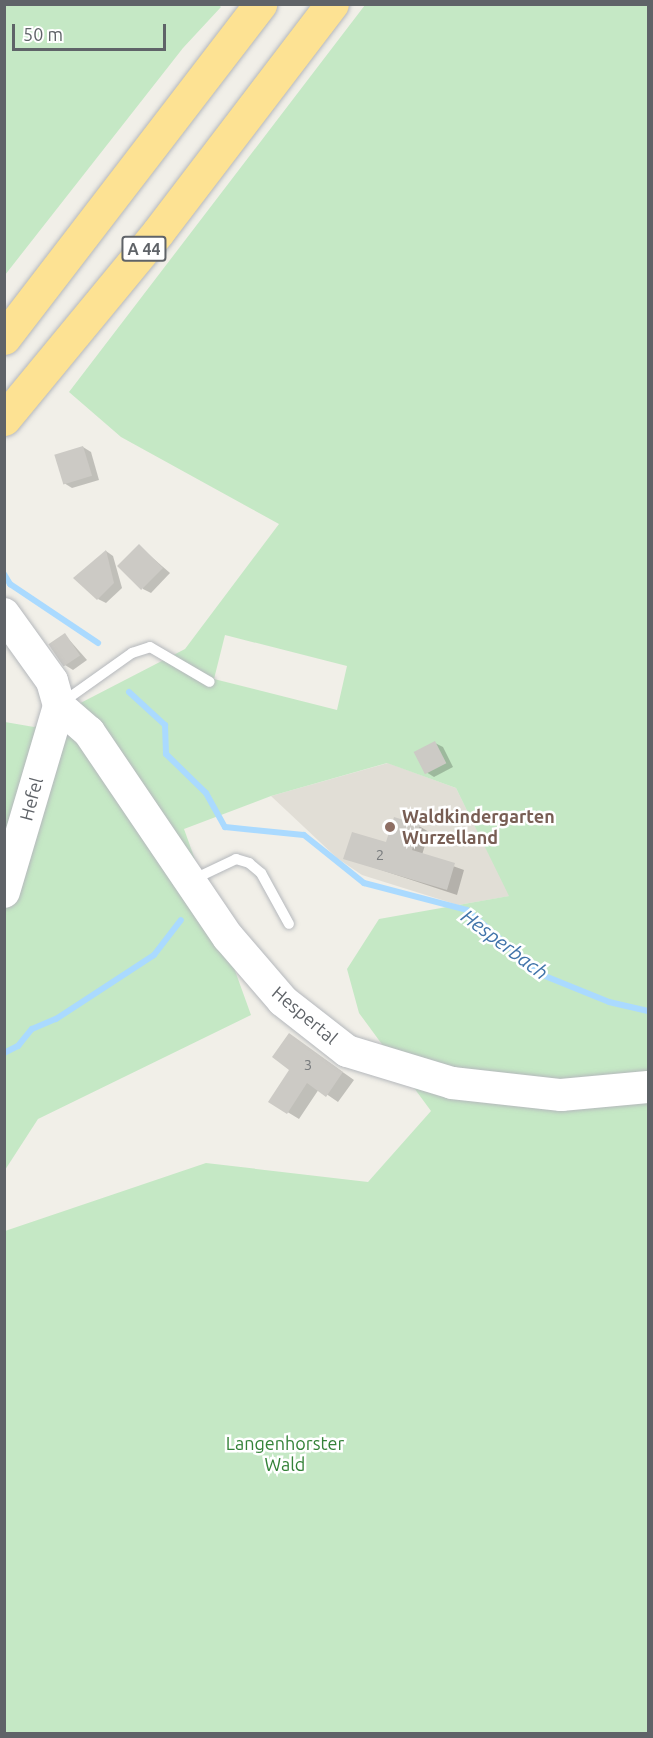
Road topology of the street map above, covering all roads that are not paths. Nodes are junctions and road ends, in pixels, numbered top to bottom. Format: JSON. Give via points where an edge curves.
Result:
{"nodes":[{"id":1,"x":260,"y":4,"type":"edge"},
{"id":2,"x":332,"y":4,"type":"edge"},
{"id":3,"x":4,"y":338,"type":"edge"},
{"id":4,"x":4,"y":419,"type":"edge"},
{"id":5,"x":4,"y":614,"type":"edge"},
{"id":6,"x":210,"y":682,"type":"dead end"},
{"id":7,"x":58,"y":706,"type":"junction"},
{"id":8,"x":189,"y":881,"type":"junction"},
{"id":9,"x":4,"y":892,"type":"edge"},
{"id":10,"x":289,"y":924,"type":"dead end"},
{"id":11,"x":648,"y":1087,"type":"edge"}],
"edges":[{"from":1,"to":3,"type":"highway"},
{"from":2,"to":4,"type":"highway","number":"A 44","via":[[158,232]]},
{"from":5,"to":7,"type":"main road","via":[[52,681]]},
{"from":6,"to":7,"type":"lane","via":[[150,647],[132,653]]},
{"from":7,"to":8,"type":"main road","name":"Hespertal","via":[[89,732]]},
{"from":7,"to":9,"type":"main road","name":"Hefel"},
{"from":8,"to":10,"type":"lane","via":[[236,859],[249,863],[261,873]]},
{"from":8,"to":11,"type":"main road","name":"Hespertal","via":[[228,937],[283,1001],[347,1051],[452,1083],[561,1095]]}]}
